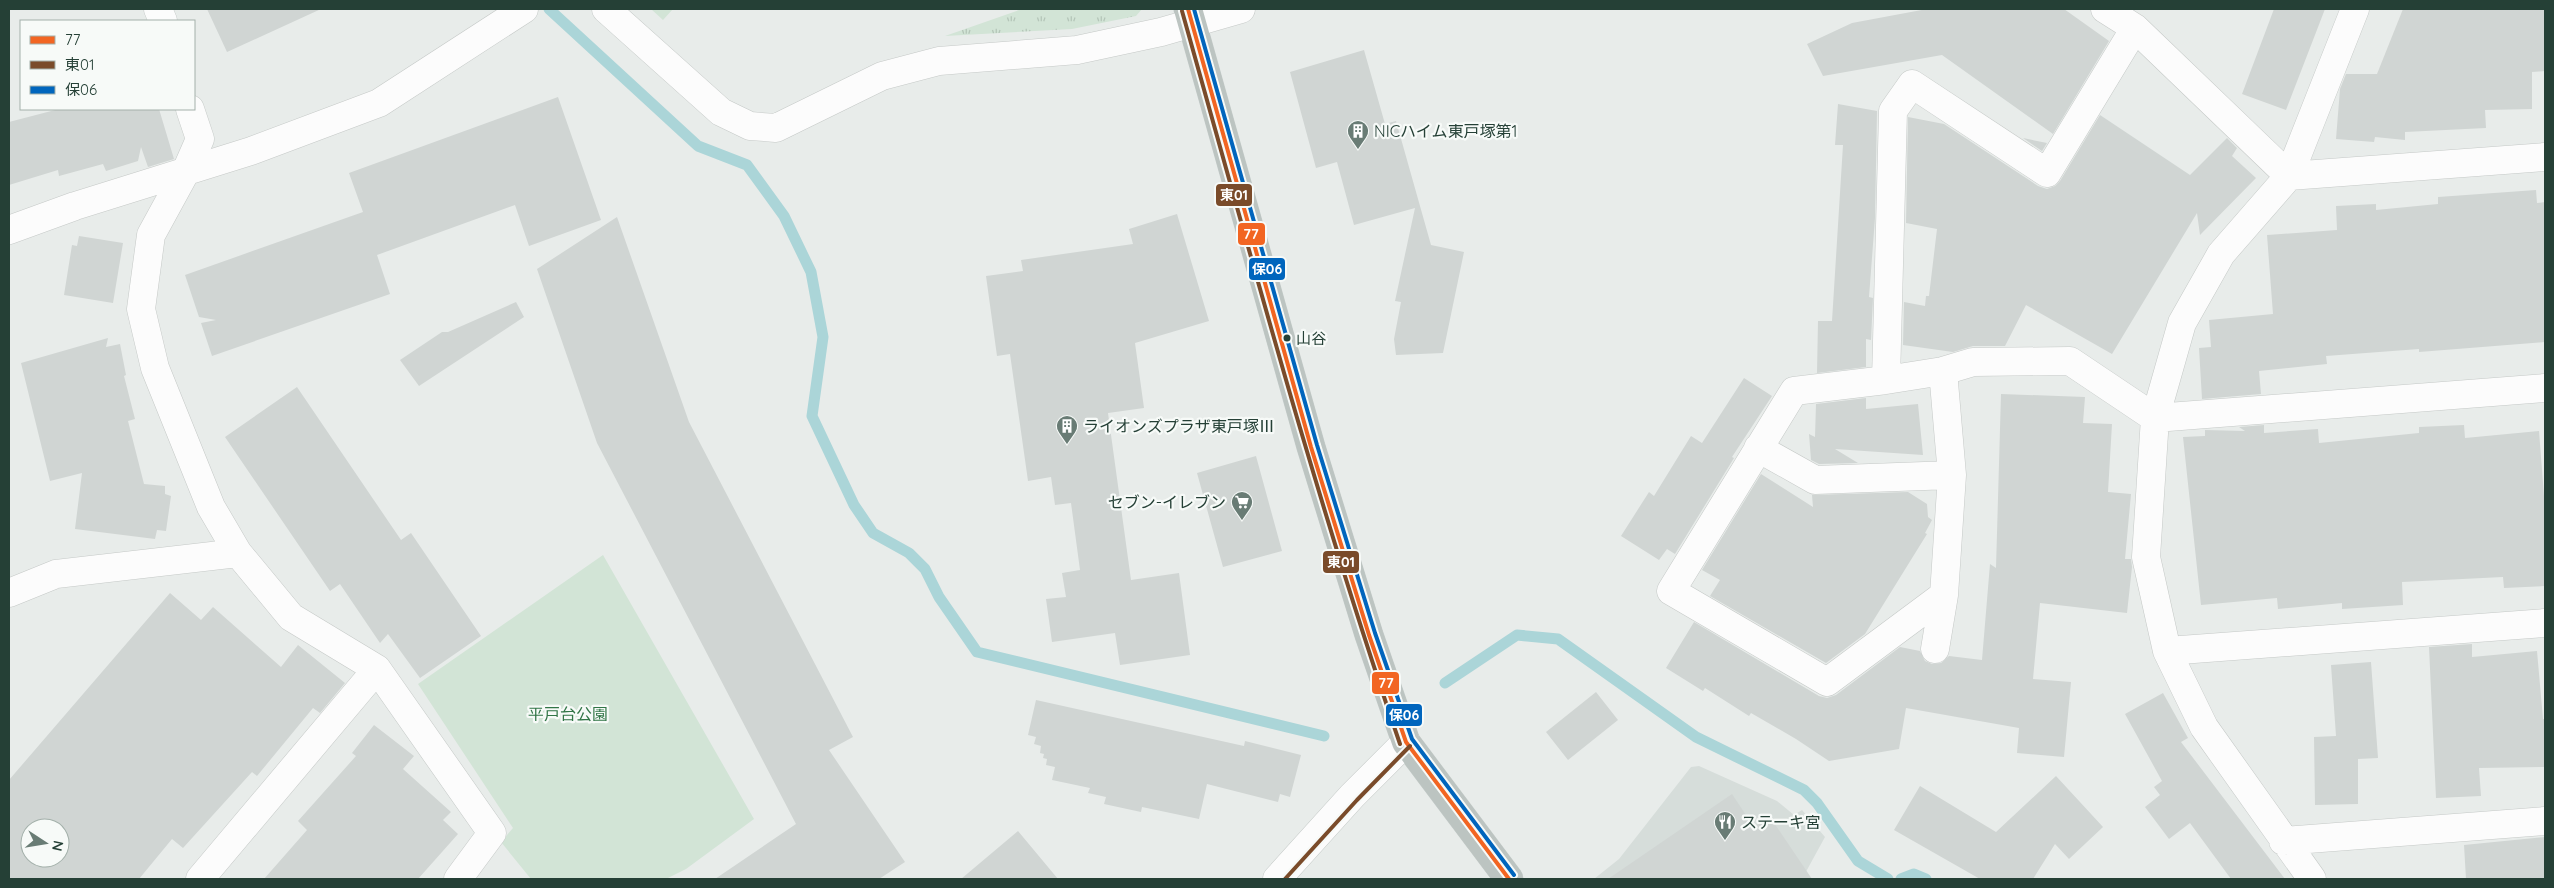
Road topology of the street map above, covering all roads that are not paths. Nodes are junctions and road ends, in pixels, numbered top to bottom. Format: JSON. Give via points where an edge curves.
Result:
{"nodes":[{"id":1,"x":524,"y":9,"type":"edge"},
{"id":2,"x":606,"y":9,"type":"edge"},
{"id":3,"x":2105,"y":9,"type":"edge"},
{"id":4,"x":2355,"y":9,"type":"edge"},
{"id":5,"x":1236,"y":10,"type":"edge"},
{"id":6,"x":1190,"y":16,"type":"edge"},
{"id":7,"x":2135,"y":28,"type":"junction"},
{"id":8,"x":190,"y":110,"type":"edge"},
{"id":9,"x":2545,"y":157,"type":"edge"},
{"id":10,"x":186,"y":171,"type":"junction"},
{"id":11,"x":2289,"y":176,"type":"junction"},
{"id":12,"x":9,"y":230,"type":"edge"},
{"id":13,"x":1943,"y":371,"type":"junction"},
{"id":14,"x":1886,"y":380,"type":"junction"},
{"id":15,"x":2545,"y":388,"type":"edge"},
{"id":16,"x":2155,"y":418,"type":"junction"},
{"id":17,"x":1758,"y":448,"type":"junction"},
{"id":18,"x":1952,"y":474,"type":"junction"},
{"id":19,"x":238,"y":553,"type":"junction"},
{"id":20,"x":9,"y":592,"type":"edge"},
{"id":21,"x":1944,"y":596,"type":"junction"},
{"id":22,"x":2545,"y":623,"type":"edge"},
{"id":23,"x":1935,"y":649,"type":"dead end"},
{"id":24,"x":2167,"y":651,"type":"junction"},
{"id":25,"x":377,"y":669,"type":"junction"},
{"id":26,"x":1406,"y":742,"type":"junction"},
{"id":27,"x":2545,"y":822,"type":"edge"},
{"id":28,"x":2283,"y":841,"type":"junction"},
{"id":29,"x":200,"y":879,"type":"edge"},
{"id":30,"x":458,"y":879,"type":"edge"},
{"id":31,"x":1277,"y":879,"type":"edge"},
{"id":32,"x":1509,"y":879,"type":"edge"},
{"id":33,"x":2312,"y":879,"type":"edge"}],
"edges":[{"from":1,"to":10,"type":"street","via":[[379,103],[251,151]]},
{"from":2,"to":6,"type":"street","via":[[720,112],[750,126],[776,128],[882,76],[939,61],[1078,50]]},
{"from":3,"to":7,"type":"street"},
{"from":4,"to":11,"type":"street"},
{"from":5,"to":6,"type":"street"},
{"from":6,"to":26,"type":"highway","via":[[1311,447]]},
{"from":7,"to":11,"type":"street"},
{"from":7,"to":14,"type":"street","via":[[2047,173],[1912,84],[1893,111]]},
{"from":8,"to":10,"type":"street","via":[[200,139]]},
{"from":9,"to":11,"type":"street"},
{"from":10,"to":12,"type":"street"},
{"from":10,"to":19,"type":"street","via":[[151,235],[141,309],[155,368],[168,403],[211,507]]},
{"from":11,"to":16,"type":"street","via":[[2221,254],[2182,323]]},
{"from":13,"to":14,"type":"street"},
{"from":13,"to":16,"type":"street","via":[[1973,362],[2070,361]]},
{"from":13,"to":18,"type":"street"},
{"from":14,"to":17,"type":"street","via":[[1794,391]]},
{"from":15,"to":16,"type":"street"},
{"from":16,"to":24,"type":"street","via":[[2146,557]]},
{"from":17,"to":18,"type":"street","via":[[1815,480]]},
{"from":17,"to":21,"type":"street","via":[[1671,591],[1827,682]]},
{"from":18,"to":21,"type":"street"},
{"from":19,"to":20,"type":"street","via":[[56,574]]},
{"from":19,"to":25,"type":"street","via":[[291,617]]},
{"from":21,"to":23,"type":"street"},
{"from":22,"to":24,"type":"street"},
{"from":24,"to":28,"type":"street","via":[[2204,727]]},
{"from":25,"to":29,"type":"street"},
{"from":25,"to":30,"type":"street","via":[[492,833]]},
{"from":26,"to":31,"type":"street"},
{"from":26,"to":32,"type":"highway"},
{"from":27,"to":28,"type":"street"},
{"from":28,"to":33,"type":"street"}]}
